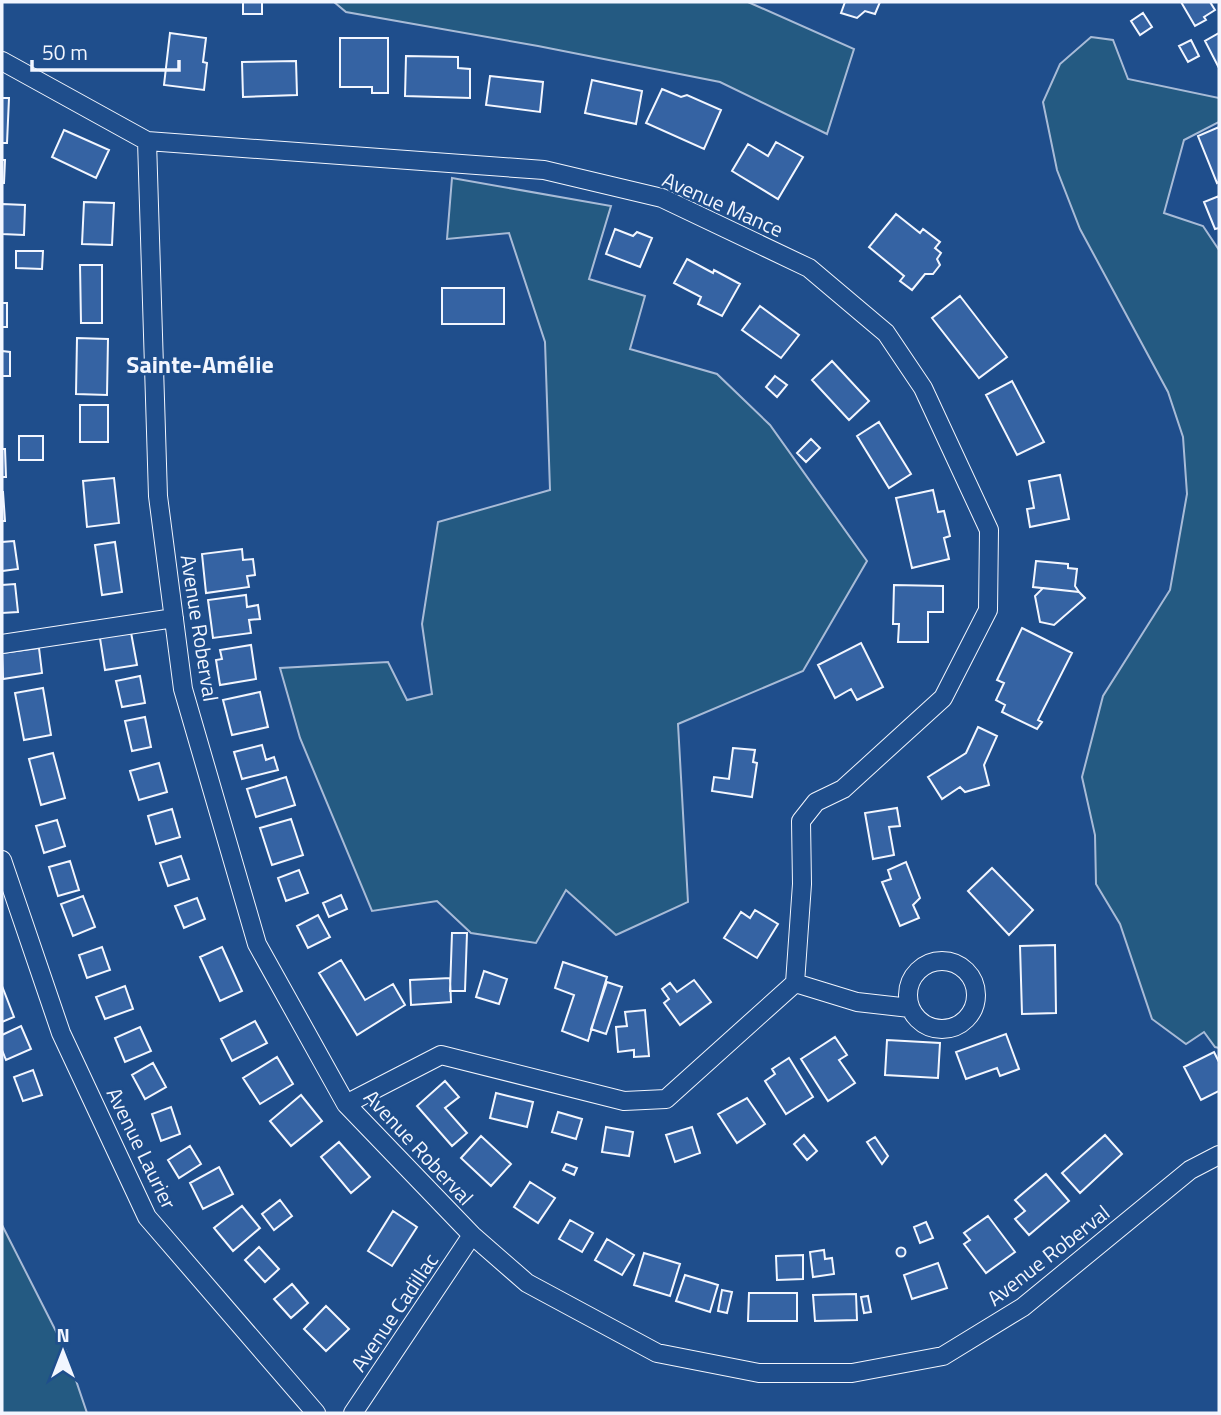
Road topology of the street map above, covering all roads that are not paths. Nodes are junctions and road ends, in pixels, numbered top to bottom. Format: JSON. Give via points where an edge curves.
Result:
{"nodes":[{"id":1,"x":2,"y":61,"type":"edge"},
{"id":2,"x":147,"y":141,"type":"junction"},
{"id":3,"x":174,"y":618,"type":"junction"},
{"id":4,"x":2,"y":645,"type":"edge"},
{"id":5,"x":2,"y":860,"type":"edge"},
{"id":6,"x":795,"y":983,"type":"junction"},
{"id":7,"x":910,"y":1008,"type":"dead end"},
{"id":8,"x":346,"y":1104,"type":"junction"},
{"id":9,"x":1219,"y":1155,"type":"edge"},
{"id":10,"x":472,"y":1236,"type":"junction"},
{"id":11,"x":316,"y":1413,"type":"edge"},
{"id":12,"x":353,"y":1413,"type":"edge"}],
"edges":[{"from":1,"to":2,"type":"street","name":"Avenue Mance"},
{"from":2,"to":3,"type":"street","name":"Avenue Roberval","via":[[158,496]]},
{"from":2,"to":6,"type":"street","name":"Avenue Mance","via":[[544,170],[662,198],[808,268],[886,333],[923,388],[989,530],[988,610],[943,698],[843,789],[816,802],[802,821]]},
{"from":3,"to":4,"type":"street"},
{"from":3,"to":8,"type":"street","name":"Avenue Roberval","via":[[183,689],[257,944]]},
{"from":5,"to":11,"type":"street","name":"Avenue Laurier","via":[[61,1033],[147,1217]]},
{"from":6,"to":7,"type":"street","via":[[857,1002]]},
{"from":6,"to":8,"type":"street","via":[[666,1099],[624,1101],[441,1055]]},
{"from":8,"to":10,"type":"street","name":"Avenue Roberval"},
{"from":9,"to":10,"type":"street","name":"Avenue Roberval","via":[[1190,1170],[1023,1307],[943,1356],[852,1373],[759,1373],[657,1353],[527,1283]]},
{"from":10,"to":12,"type":"street","name":"Avenue Cadillac"}]}
